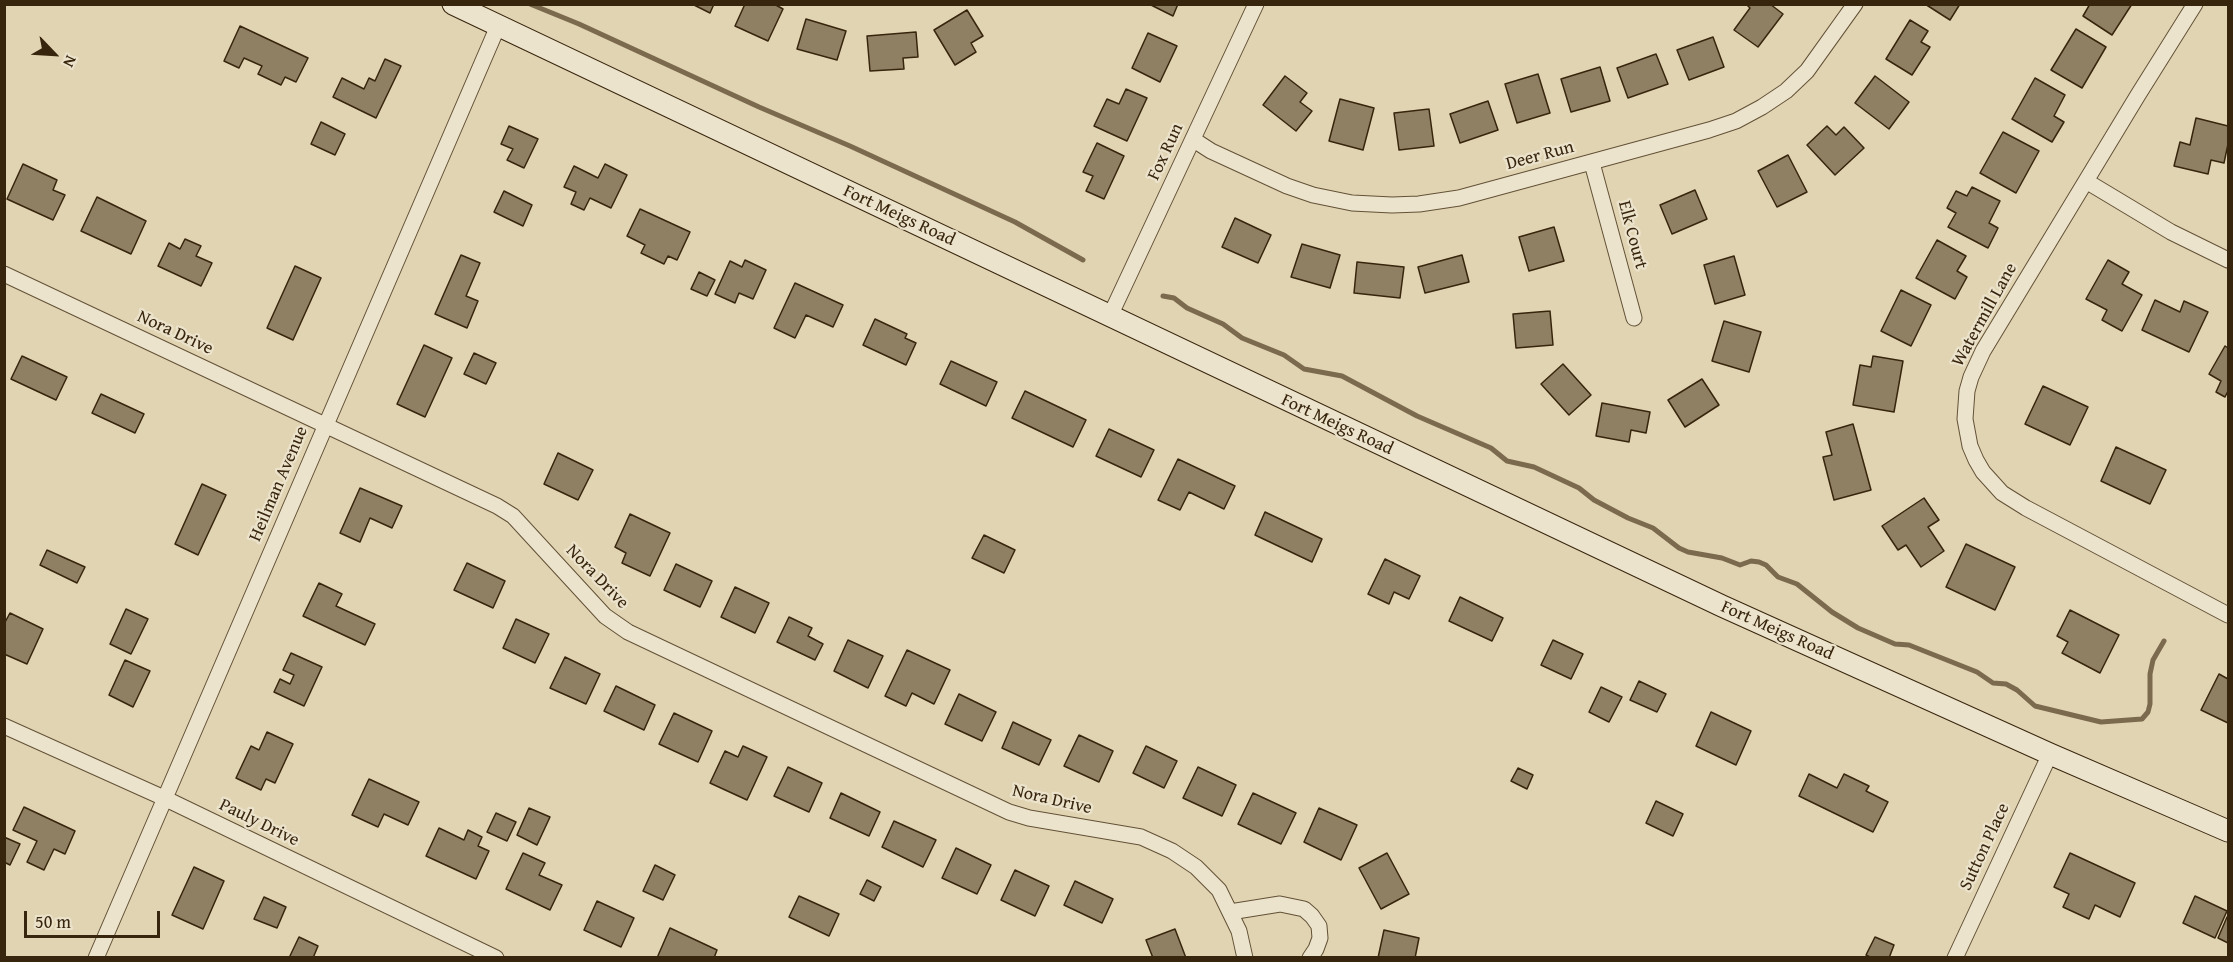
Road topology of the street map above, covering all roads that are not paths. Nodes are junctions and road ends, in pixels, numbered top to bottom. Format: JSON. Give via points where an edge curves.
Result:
{"nodes":[{"id":1,"x":453,"y":4,"type":"edge"},
{"id":2,"x":1256,"y":4,"type":"edge"},
{"id":3,"x":1855,"y":4,"type":"edge"},
{"id":4,"x":2195,"y":4,"type":"edge"},
{"id":5,"x":498,"y":26,"type":"junction"},
{"id":6,"x":1194,"y":140,"type":"junction"},
{"id":7,"x":1592,"y":163,"type":"junction"},
{"id":8,"x":2086,"y":181,"type":"junction"},
{"id":9,"x":2229,"y":260,"type":"edge"},
{"id":10,"x":4,"y":274,"type":"edge"},
{"id":11,"x":1110,"y":316,"type":"junction"},
{"id":12,"x":1634,"y":318,"type":"dead end"},
{"id":13,"x":325,"y":425,"type":"junction"},
{"id":14,"x":2229,"y":615,"type":"edge"},
{"id":15,"x":4,"y":726,"type":"edge"},
{"id":16,"x":2050,"y":754,"type":"junction"},
{"id":17,"x":164,"y":798,"type":"junction"},
{"id":18,"x":2229,"y":831,"type":"edge"},
{"id":19,"x":1230,"y":912,"type":"junction"},
{"id":20,"x":96,"y":957,"type":"edge"},
{"id":21,"x":496,"y":957,"type":"edge"},
{"id":22,"x":1245,"y":957,"type":"edge"},
{"id":23,"x":1310,"y":957,"type":"edge"},
{"id":24,"x":1955,"y":957,"type":"edge"}],
"edges":[{"from":1,"to":5,"type":"street","name":"Fort Meigs Road"},
{"from":2,"to":6,"type":"street","name":"Fox Run"},
{"from":3,"to":7,"type":"street","name":"Deer Run","via":[[1807,71],[1762,107],[1709,130]]},
{"from":4,"to":8,"type":"street","name":"Watermill Lane"},
{"from":5,"to":11,"type":"street","name":"Fort Meigs Road"},
{"from":5,"to":13,"type":"street","name":"Heilman Avenue"},
{"from":6,"to":7,"type":"street","name":"Deer Run","via":[[1313,195],[1392,206],[1459,198]]},
{"from":6,"to":11,"type":"street","name":"Fox Run"},
{"from":7,"to":12,"type":"street","name":"Elk Court"},
{"from":8,"to":9,"type":"street","via":[[2171,232]]},
{"from":8,"to":14,"type":"street","name":"Watermill Lane","via":[[1971,377],[1965,405],[1970,446],[1992,483],[2026,508]]},
{"from":10,"to":13,"type":"street","name":"Nora Drive"},
{"from":11,"to":16,"type":"street","name":"Fort Meigs Road","via":[[1722,606]]},
{"from":13,"to":17,"type":"street","name":"Heilman Avenue"},
{"from":13,"to":19,"type":"street","name":"Nora Drive","via":[[513,516],[605,616],[628,632],[1009,812],[1141,837],[1172,851],[1196,867],[1219,890]]},
{"from":15,"to":17,"type":"street","name":"Pauly Drive"},
{"from":16,"to":18,"type":"street","name":"Fort Meigs Road"},
{"from":16,"to":24,"type":"street","name":"Sutton Place"},
{"from":17,"to":20,"type":"street","name":"Heilman Avenue"},
{"from":17,"to":21,"type":"street","name":"Pauly Drive"},
{"from":19,"to":22,"type":"street","name":"Nora Drive"},
{"from":19,"to":23,"type":"street","via":[[1280,904],[1304,909],[1319,926],[1320,938]]}]}
